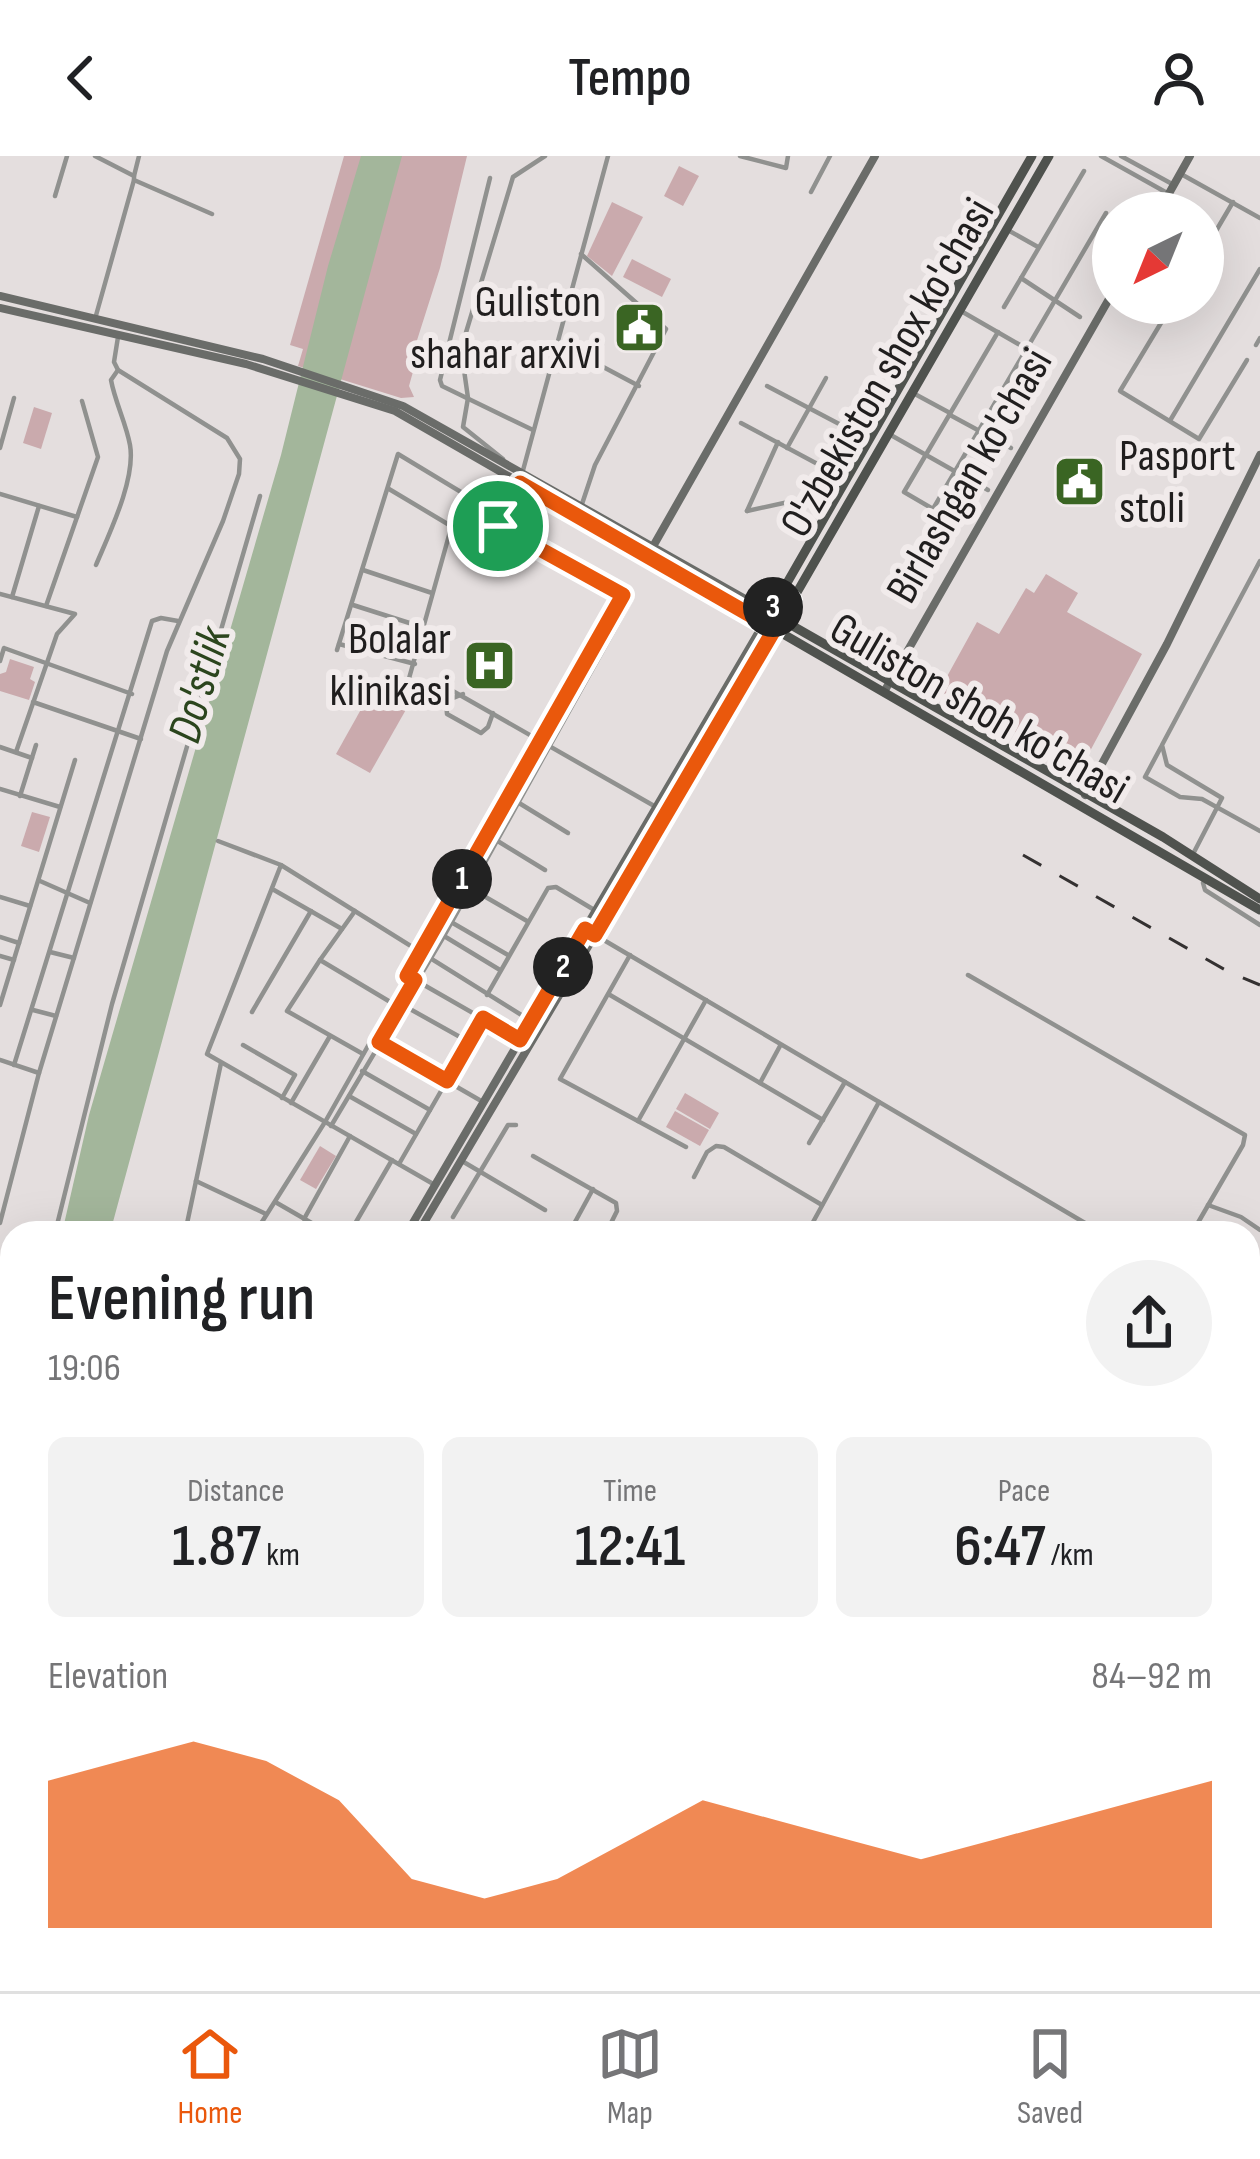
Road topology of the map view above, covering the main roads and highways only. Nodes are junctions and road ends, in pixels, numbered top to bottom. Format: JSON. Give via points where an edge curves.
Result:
{"nodes":[{"id":1,"x":875,"y":156,"type":"edge"},
{"id":2,"x":1032,"y":156,"type":"edge"},
{"id":3,"x":1049,"y":156,"type":"edge"},
{"id":4,"x":1190,"y":156,"type":"edge"},
{"id":5,"x":1169,"y":192,"type":"edge"},
{"id":6,"x":0,"y":296,"type":"edge"},
{"id":7,"x":0,"y":308,"type":"edge"},
{"id":8,"x":1095,"y":324,"type":"edge"},
{"id":9,"x":291,"y":373,"type":"junction"},
{"id":10,"x":354,"y":392,"type":"junction"},
{"id":11,"x":1260,"y":455,"type":"edge"},
{"id":12,"x":521,"y":478,"type":"junction"},
{"id":13,"x":1255,"y":478,"type":"edge"},
{"id":14,"x":653,"y":546,"type":"junction"},
{"id":15,"x":647,"y":557,"type":"junction"},
{"id":16,"x":780,"y":595,"type":"junction"},
{"id":17,"x":791,"y":601,"type":"junction"},
{"id":18,"x":767,"y":618,"type":"junction"},
{"id":19,"x":779,"y":625,"type":"junction"},
{"id":20,"x":753,"y":643,"type":"junction"},
{"id":21,"x":764,"y":650,"type":"junction"},
{"id":22,"x":887,"y":687,"type":"junction"},
{"id":23,"x":1085,"y":795,"type":"junction"},
{"id":24,"x":1079,"y":806,"type":"junction"},
{"id":25,"x":1260,"y":899,"type":"edge"},
{"id":26,"x":1260,"y":910,"type":"edge"},
{"id":27,"x":590,"y":932,"type":"junction"},
{"id":28,"x":414,"y":1221,"type":"edge"},
{"id":29,"x":425,"y":1221,"type":"edge"}],
"edges":[{"from":1,"to":14,"type":"main road"},
{"from":2,"to":16,"type":"main road","name":"O'zbekiston shox ko'chasi"},
{"from":3,"to":17,"type":"main road","name":"O'zbekiston shox ko'chasi"},
{"from":4,"to":5,"type":"main road"},
{"from":6,"to":9,"type":"main road","name":"Guliston shoh ko'chasi"},
{"from":7,"to":9,"type":"main road","name":"Guliston shoh ko'chasi"},
{"from":8,"to":22,"type":"main road","name":"Birlashgan ko'chasi"},
{"from":9,"to":10,"type":"main road","name":"Guliston shoh ko'chasi"},
{"from":10,"to":12,"type":"main road","name":"Guliston shoh ko'chasi"},
{"from":10,"to":12,"type":"main road","name":"Guliston shoh ko'chasi","via":[[403,406]]},
{"from":11,"to":13,"type":"main road"},
{"from":12,"to":14,"type":"main road","name":"Guliston shoh ko'chasi"},
{"from":12,"to":15,"type":"main road","name":"Guliston shoh ko'chasi"},
{"from":13,"to":23,"type":"main road"},
{"from":14,"to":15,"type":"main road"},
{"from":14,"to":18,"type":"main road","name":"Guliston shoh ko'chasi"},
{"from":15,"to":18,"type":"main road","name":"Guliston shoh ko'chasi"},
{"from":16,"to":17,"type":"main road"},
{"from":16,"to":18,"type":"main road","name":"O'zbekiston shox ko'chasi"},
{"from":17,"to":19,"type":"main road","name":"O'zbekiston shox ko'chasi"},
{"from":18,"to":19,"type":"main road","name":"Guliston shoh ko'chasi"},
{"from":18,"to":20,"type":"main road","name":"O'zbekiston shox ko'chasi"},
{"from":19,"to":21,"type":"main road","name":"O'zbekiston shox ko'chasi"},
{"from":19,"to":22,"type":"main road","name":"Guliston shoh ko'chasi"},
{"from":20,"to":21,"type":"main road"},
{"from":20,"to":27,"type":"main road","name":"O'zbekiston shox ko'chasi"},
{"from":21,"to":27,"type":"main road","name":"O'zbekiston shox ko'chasi"},
{"from":22,"to":23,"type":"main road","name":"Guliston shoh ko'chasi"},
{"from":22,"to":24,"type":"main road","name":"Guliston shoh ko'chasi"},
{"from":23,"to":24,"type":"main road"},
{"from":23,"to":25,"type":"main road","name":"Guliston shoh ko'chasi"},
{"from":24,"to":26,"type":"main road","name":"Guliston shoh ko'chasi"},
{"from":27,"to":28,"type":"main road","name":"O'zbekiston shox ko'chasi"},
{"from":27,"to":29,"type":"main road","name":"O'zbekiston shox ko'chasi"}]}
